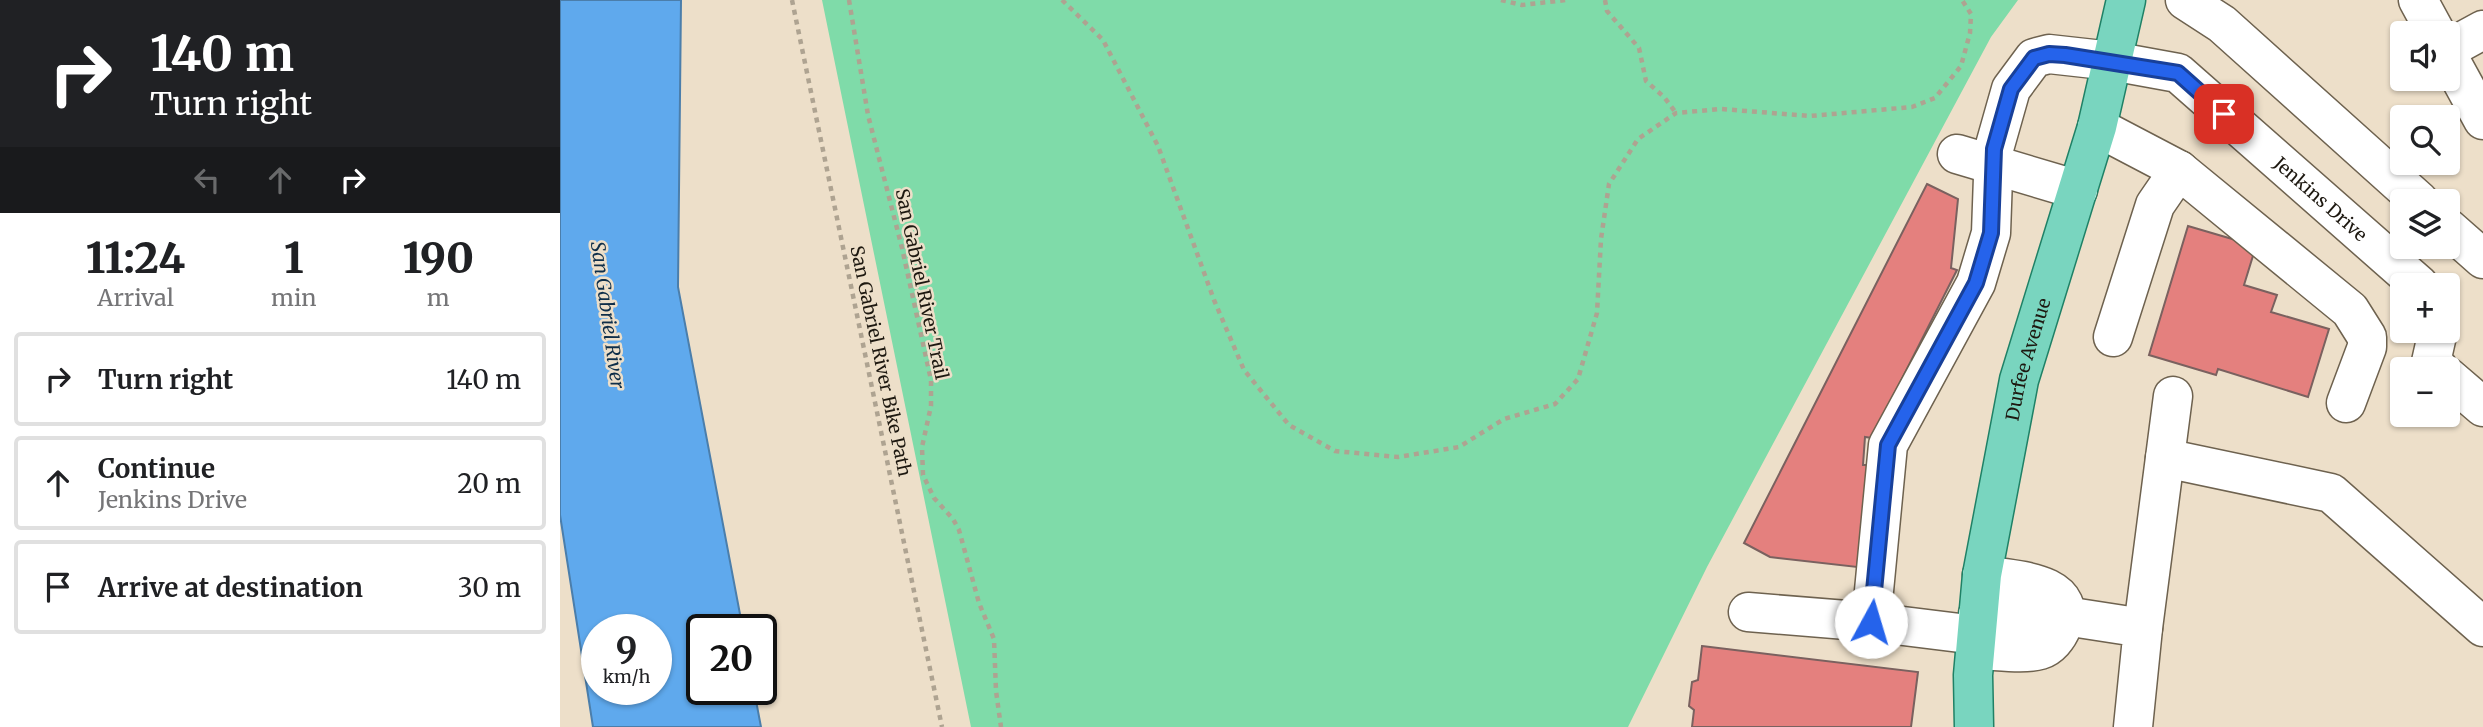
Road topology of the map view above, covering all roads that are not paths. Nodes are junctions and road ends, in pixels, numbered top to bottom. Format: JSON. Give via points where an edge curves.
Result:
{"nodes":[{"id":1,"x":2126,"y":0,"type":"edge"},
{"id":2,"x":2185,"y":0,"type":"edge"},
{"id":3,"x":2418,"y":0,"type":"edge"},
{"id":4,"x":2429,"y":21,"type":"edge"},
{"id":5,"x":2483,"y":30,"type":"edge"},
{"id":6,"x":2460,"y":42,"type":"edge"},
{"id":7,"x":2112,"y":61,"type":"junction"},
{"id":8,"x":2460,"y":78,"type":"edge"},
{"id":9,"x":2483,"y":120,"type":"edge"},
{"id":10,"x":2097,"y":127,"type":"junction"},
{"id":11,"x":1956,"y":154,"type":"dead end"},
{"id":12,"x":1993,"y":165,"type":"junction"},
{"id":13,"x":2179,"y":170,"type":"junction"},
{"id":14,"x":2406,"y":189,"type":"edge"},
{"id":15,"x":2078,"y":190,"type":"junction"},
{"id":16,"x":2460,"y":239,"type":"edge"},
{"id":17,"x":2483,"y":259,"type":"edge"},
{"id":18,"x":2405,"y":273,"type":"edge"},
{"id":19,"x":2113,"y":337,"type":"dead end"},
{"id":20,"x":2460,"y":387,"type":"edge"},
{"id":21,"x":2173,"y":396,"type":"dead end"},
{"id":22,"x":2346,"y":403,"type":"dead end"},
{"id":23,"x":2483,"y":407,"type":"edge"},
{"id":24,"x":2165,"y":458,"type":"junction"},
{"id":25,"x":1982,"y":575,"type":"junction"},
{"id":26,"x":1748,"y":612,"type":"dead end"},
{"id":27,"x":2065,"y":616,"type":"junction"},
{"id":28,"x":1871,"y":622,"type":"junction"},
{"id":29,"x":2483,"y":627,"type":"edge"},
{"id":30,"x":2143,"y":628,"type":"junction"},
{"id":31,"x":1977,"y":633,"type":"junction"},
{"id":32,"x":1974,"y":727,"type":"edge"},
{"id":33,"x":2133,"y":727,"type":"edge"}],
"edges":[{"from":1,"to":7,"type":"main road","name":"Durfee Avenue"},
{"from":2,"to":14,"type":"lane","via":[[2222,24]]},
{"from":3,"to":4,"type":"lane"},
{"from":5,"to":6,"type":"lane"},
{"from":7,"to":10,"type":"main road","name":"Durfee Avenue"},
{"from":7,"to":12,"type":"lane","name":"Jenkins Drive","via":[[2049,54],[2034,58],[2011,89]]},
{"from":7,"to":18,"type":"lane","name":"Jenkins Drive","via":[[2178,73]]},
{"from":8,"to":9,"type":"lane"},
{"from":10,"to":13,"type":"lane"},
{"from":10,"to":15,"type":"main road","name":"Durfee Avenue"},
{"from":11,"to":12,"type":"lane"},
{"from":12,"to":15,"type":"lane"},
{"from":12,"to":28,"type":"lane","via":[[1991,233],[1976,283],[1888,445]]},
{"from":13,"to":19,"type":"lane","via":[[2155,205]]},
{"from":13,"to":22,"type":"lane","via":[[2350,310],[2361,324],[2367,346]]},
{"from":15,"to":25,"type":"main road","name":"Durfee Avenue","via":[[2020,380]]},
{"from":16,"to":17,"type":"lane"},
{"from":20,"to":23,"type":"lane"},
{"from":21,"to":24,"type":"lane"},
{"from":24,"to":29,"type":"lane","via":[[2331,493]]},
{"from":24,"to":30,"type":"lane"},
{"from":25,"to":27,"type":"lane","via":[[2049,588],[2062,601]]},
{"from":25,"to":31,"type":"main road","name":"Durfee Avenue"},
{"from":26,"to":28,"type":"lane"},
{"from":27,"to":30,"type":"lane"},
{"from":27,"to":31,"type":"lane"},
{"from":28,"to":31,"type":"lane"},
{"from":30,"to":33,"type":"lane"},
{"from":31,"to":32,"type":"main road","name":"Durfee Avenue"}]}
